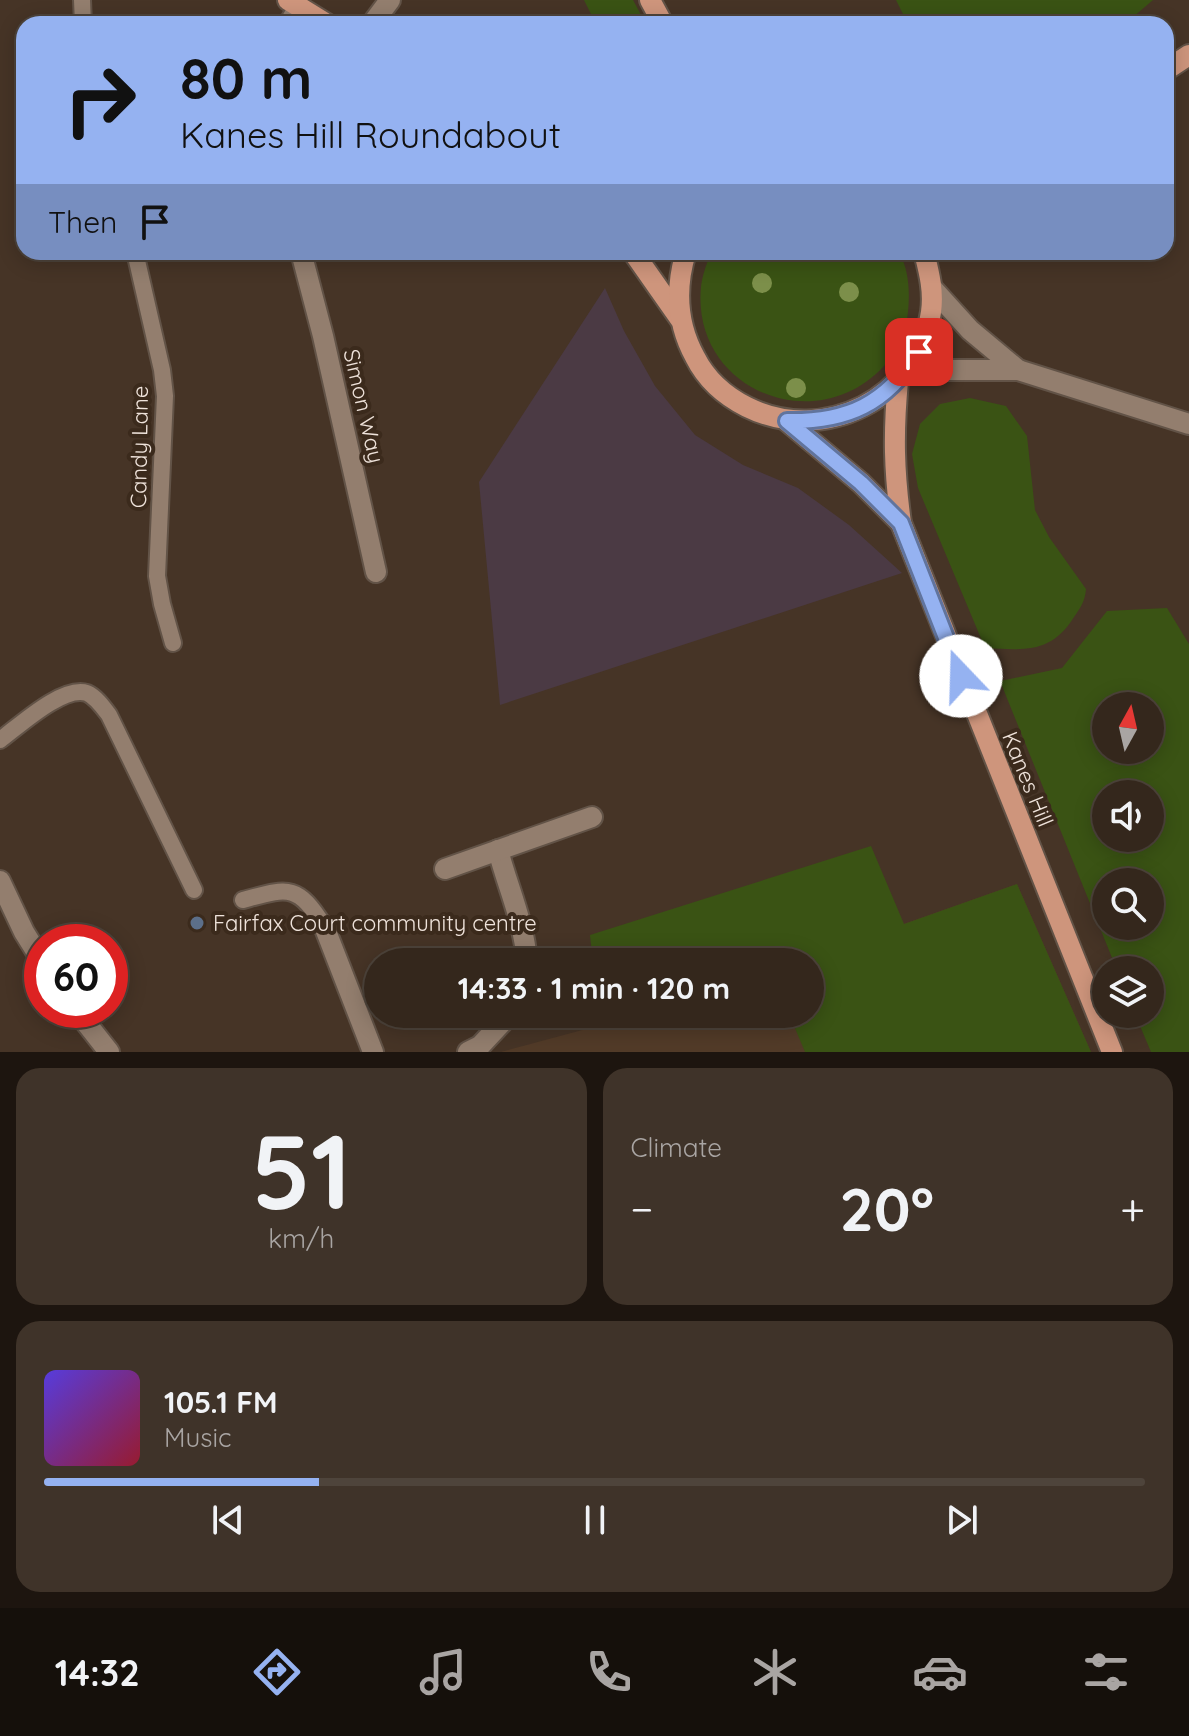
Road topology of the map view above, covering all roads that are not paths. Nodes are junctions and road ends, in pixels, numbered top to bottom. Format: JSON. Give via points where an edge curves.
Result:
{"nodes":[{"id":1,"x":137,"y":260,"type":"edge"},
{"id":2,"x":303,"y":260,"type":"edge"},
{"id":3,"x":639,"y":260,"type":"edge"},
{"id":4,"x":684,"y":260,"type":"edge"},
{"id":5,"x":926,"y":260,"type":"edge"},
{"id":6,"x":939,"y":260,"type":"edge"},
{"id":7,"x":931,"y":282,"type":"junction"},
{"id":8,"x":680,"y":319,"type":"junction"},
{"id":9,"x":1018,"y":370,"type":"junction"},
{"id":10,"x":903,"y":376,"type":"junction"},
{"id":11,"x":787,"y":421,"type":"junction"},
{"id":12,"x":1189,"y":424,"type":"edge"},
{"id":13,"x":901,"y":523,"type":"junction"},
{"id":14,"x":376,"y":572,"type":"dead end"},
{"id":15,"x":173,"y":643,"type":"dead end"},
{"id":16,"x":0,"y":740,"type":"edge"},
{"id":17,"x":592,"y":817,"type":"dead end"},
{"id":18,"x":498,"y":850,"type":"junction"},
{"id":19,"x":445,"y":869,"type":"dead end"},
{"id":20,"x":0,"y":881,"type":"edge"},
{"id":21,"x":194,"y":890,"type":"dead end"},
{"id":22,"x":243,"y":900,"type":"dead end"},
{"id":23,"x":324,"y":926,"type":"joint"},
{"id":24,"x":24,"y":932,"type":"edge"},
{"id":25,"x":525,"y":948,"type":"edge"},
{"id":26,"x":90,"y":1028,"type":"edge"},
{"id":27,"x":496,"y":1028,"type":"edge"},
{"id":28,"x":474,"y":1049,"type":"edge"},
{"id":29,"x":109,"y":1052,"type":"edge"},
{"id":30,"x":373,"y":1052,"type":"edge"},
{"id":31,"x":1112,"y":1052,"type":"edge"}],
"edges":[{"from":1,"to":15,"type":"lane","name":"Candy Lane","via":[[165,396],[157,576]]},
{"from":2,"to":14,"type":"street","name":"Simon Way"},
{"from":3,"to":8,"type":"main road"},
{"from":4,"to":8,"type":"main road","via":[[678,286]]},
{"from":5,"to":7,"type":"main road"},
{"from":6,"to":7,"type":"main road"},
{"from":7,"to":9,"type":"street","via":[[970,330]]},
{"from":7,"to":10,"type":"main road","via":[[926,332]]},
{"from":8,"to":11,"type":"main road","via":[[700,367],[717,387],[738,403]]},
{"from":9,"to":10,"type":"street"},
{"from":9,"to":12,"type":"street"},
{"from":10,"to":11,"type":"main road","via":[[875,401],[848,414]]},
{"from":10,"to":13,"type":"main road","name":"Kanes Hill","via":[[893,430]]},
{"from":11,"to":13,"type":"main road","name":"Kanes Hill"},
{"from":13,"to":31,"type":"main road","name":"Kanes Hill"},
{"from":16,"to":21,"type":"lane","via":[[71,692],[87,693],[98,701]]},
{"from":17,"to":18,"type":"street"},
{"from":18,"to":19,"type":"street"},
{"from":18,"to":25,"type":"street"},
{"from":20,"to":24,"type":"street"},
{"from":22,"to":23,"type":"lane","via":[[281,889],[298,894]]},
{"from":23,"to":30,"type":"street"},
{"from":26,"to":29,"type":"street"},
{"from":27,"to":28,"type":"street"}]}
